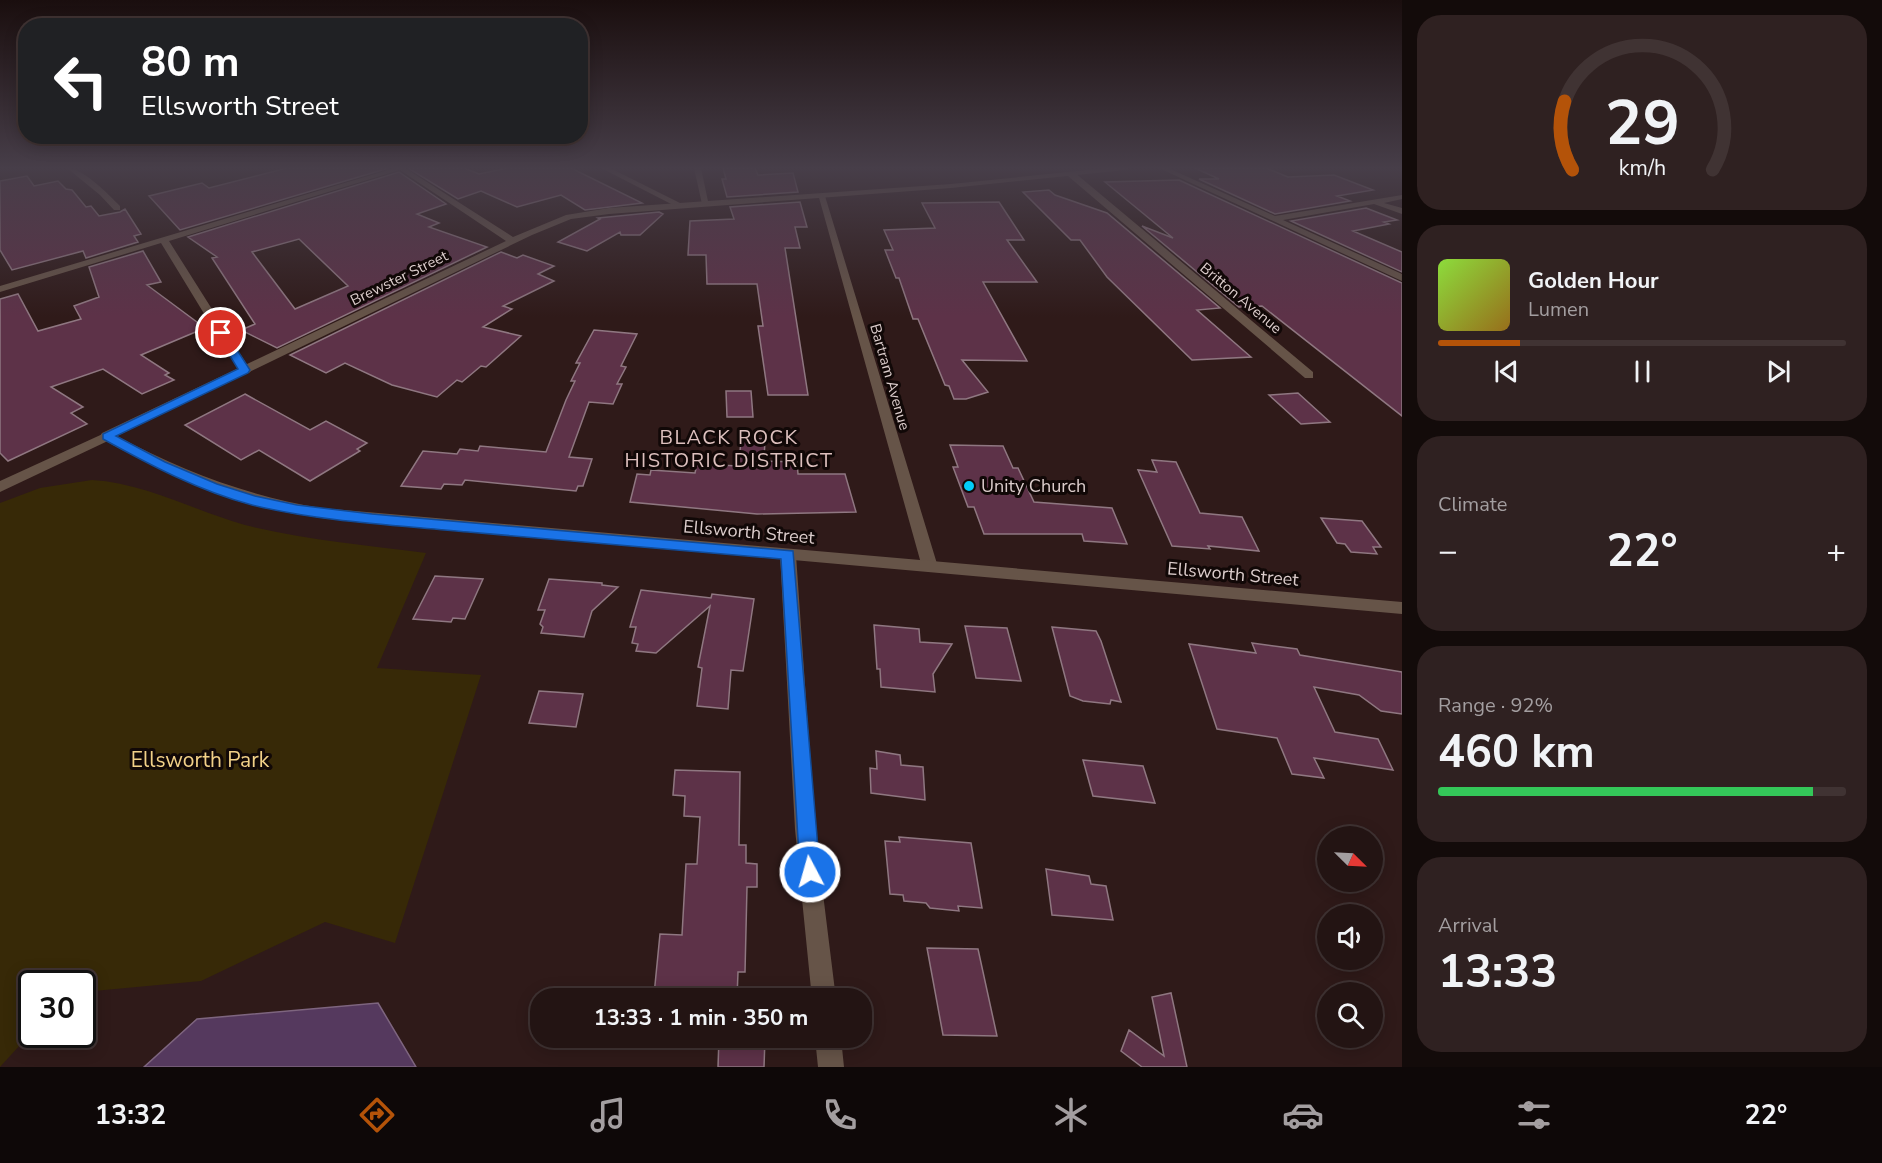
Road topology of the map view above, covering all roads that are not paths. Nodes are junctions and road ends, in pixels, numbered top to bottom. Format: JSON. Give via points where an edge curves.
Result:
{"nodes":[{"id":1,"x":237,"y":218,"type":"edge"},
{"id":2,"x":477,"y":218,"type":"edge"},
{"id":3,"x":568,"y":218,"type":"edge"},
{"id":4,"x":827,"y":218,"type":"edge"},
{"id":5,"x":1123,"y":218,"type":"edge"},
{"id":6,"x":1282,"y":218,"type":"edge"},
{"id":7,"x":1275,"y":219,"type":"joint"},
{"id":8,"x":164,"y":240,"type":"junction"},
{"id":9,"x":513,"y":241,"type":"junction"},
{"id":10,"x":1402,"y":278,"type":"edge"},
{"id":11,"x":0,"y":289,"type":"edge"},
{"id":12,"x":244,"y":370,"type":"junction"},
{"id":13,"x":1309,"y":375,"type":"dead end"},
{"id":14,"x":107,"y":436,"type":"junction"},
{"id":15,"x":0,"y":487,"type":"edge"},
{"id":16,"x":788,"y":555,"type":"junction"},
{"id":17,"x":930,"y":567,"type":"junction"},
{"id":18,"x":1402,"y":608,"type":"edge"},
{"id":19,"x":823,"y":988,"type":"edge"},
{"id":20,"x":829,"y":1048,"type":"edge"},
{"id":21,"x":831,"y":1067,"type":"edge"}],
"edges":[{"from":1,"to":8,"type":"street"},
{"from":2,"to":9,"type":"street"},
{"from":3,"to":9,"type":"street","name":"Brewster Street"},
{"from":4,"to":17,"type":"street","name":"Bartram Avenue"},
{"from":5,"to":13,"type":"street","name":"Britton Avenue"},
{"from":6,"to":7,"type":"street"},
{"from":7,"to":10,"type":"street"},
{"from":8,"to":11,"type":"street"},
{"from":8,"to":12,"type":"street"},
{"from":9,"to":12,"type":"street","name":"Brewster Street"},
{"from":12,"to":14,"type":"street","name":"Brewster Street"},
{"from":14,"to":15,"type":"street","name":"Brewster Street"},
{"from":14,"to":16,"type":"street","name":"Ellsworth Street","via":[[212,487],[285,508]]},
{"from":16,"to":17,"type":"street","name":"Ellsworth Street"},
{"from":16,"to":19,"type":"street","via":[[805,829]]},
{"from":17,"to":18,"type":"street","name":"Ellsworth Street"},
{"from":20,"to":21,"type":"street"}]}
